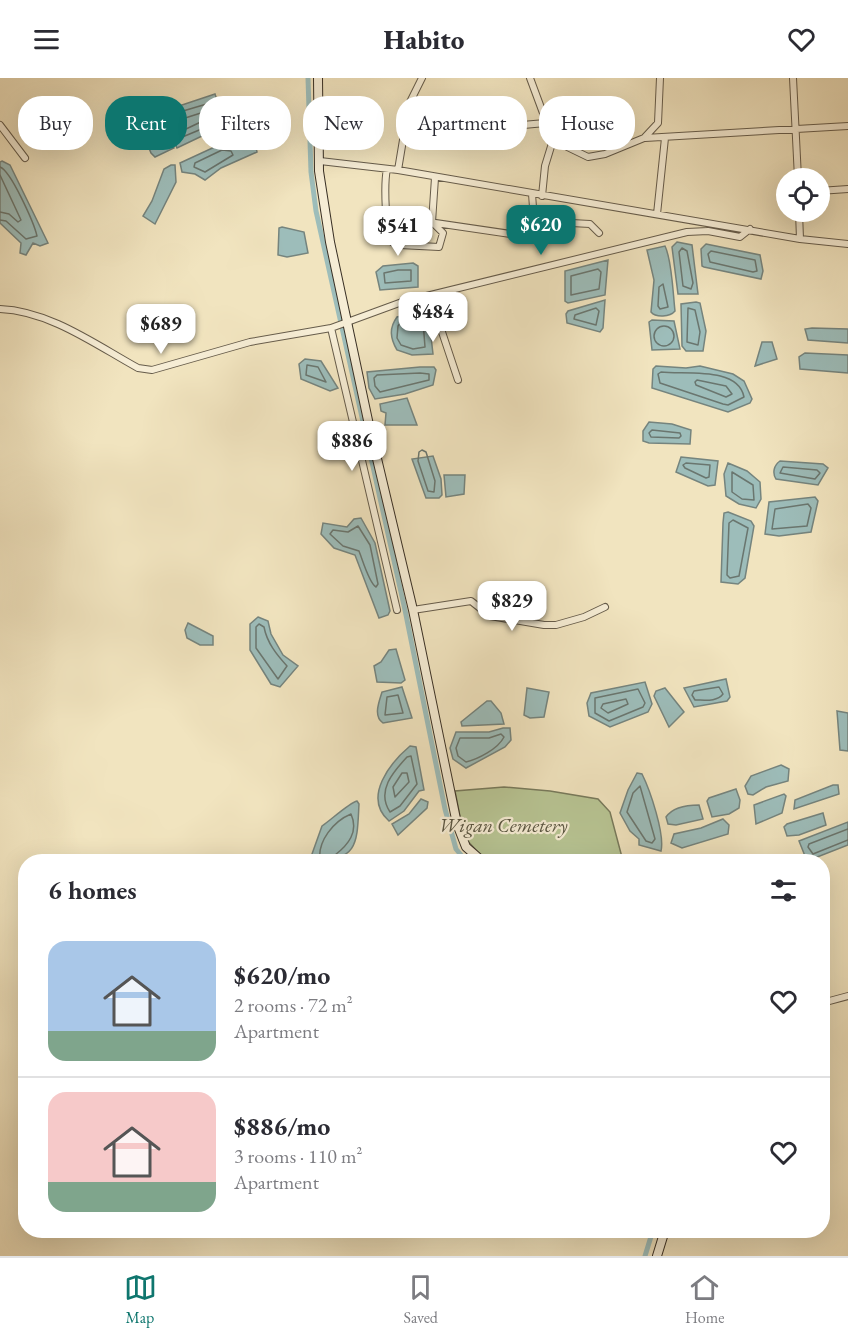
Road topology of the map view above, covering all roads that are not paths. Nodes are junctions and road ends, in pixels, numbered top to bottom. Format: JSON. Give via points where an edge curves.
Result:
{"nodes":[{"id":1,"x":318,"y":78,"type":"edge"},
{"id":2,"x":422,"y":78,"type":"edge"},
{"id":3,"x":530,"y":78,"type":"edge"},
{"id":4,"x":661,"y":78,"type":"edge"},
{"id":5,"x":793,"y":78,"type":"edge"},
{"id":6,"x":413,"y":96,"type":"edge"},
{"id":7,"x":539,"y":103,"type":"edge"},
{"id":8,"x":0,"y":125,"type":"edge"},
{"id":9,"x":848,"y":126,"type":"edge"},
{"id":10,"x":795,"y":129,"type":"junction"},
{"id":11,"x":644,"y":138,"type":"junction"},
{"id":12,"x":665,"y":138,"type":"junction"},
{"id":13,"x":635,"y":142,"type":"edge"},
{"id":14,"x":401,"y":150,"type":"edge"},
{"id":15,"x":550,"y":150,"type":"edge"},
{"id":16,"x":574,"y":150,"type":"edge"},
{"id":17,"x":615,"y":150,"type":"edge"},
{"id":18,"x":25,"y":158,"type":"dead end"},
{"id":19,"x":320,"y":161,"type":"junction"},
{"id":20,"x":797,"y":168,"type":"edge"},
{"id":21,"x":387,"y":169,"type":"junction"},
{"id":22,"x":398,"y":170,"type":"junction"},
{"id":23,"x":435,"y":178,"type":"junction"},
{"id":24,"x":848,"y":189,"type":"edge"},
{"id":25,"x":830,"y":190,"type":"edge"},
{"id":26,"x":532,"y":194,"type":"junction"},
{"id":27,"x":542,"y":196,"type":"junction"},
{"id":28,"x":657,"y":214,"type":"junction"},
{"id":29,"x":388,"y":216,"type":"junction"},
{"id":30,"x":534,"y":221,"type":"junction"},
{"id":31,"x":432,"y":222,"type":"junction"},
{"id":32,"x":799,"y":222,"type":"edge"},
{"id":33,"x":750,"y":229,"type":"junction"},
{"id":34,"x":599,"y":233,"type":"dead end"},
{"id":35,"x":800,"y":239,"type":"junction"},
{"id":36,"x":848,"y":244,"type":"edge"},
{"id":37,"x":409,"y":302,"type":"junction"},
{"id":38,"x":0,"y":309,"type":"edge"},
{"id":39,"x":347,"y":323,"type":"junction"},
{"id":40,"x":333,"y":327,"type":"junction"},
{"id":41,"x":458,"y":380,"type":"dead end"},
{"id":42,"x":605,"y":607,"type":"dead end"},
{"id":43,"x":397,"y":610,"type":"dead end"},
{"id":44,"x":413,"y":610,"type":"junction"},
{"id":45,"x":474,"y":854,"type":"edge"},
{"id":46,"x":848,"y":996,"type":"edge"},
{"id":47,"x":830,"y":1001,"type":"edge"},
{"id":48,"x":663,"y":1238,"type":"edge"},
{"id":49,"x":657,"y":1256,"type":"edge"}],
"edges":[{"from":1,"to":19,"type":"street"},
{"from":2,"to":6,"type":"street"},
{"from":3,"to":7,"type":"street"},
{"from":4,"to":11,"type":"street","via":[[658,123]]},
{"from":5,"to":10,"type":"street"},
{"from":8,"to":18,"type":"street"},
{"from":9,"to":10,"type":"street"},
{"from":10,"to":12,"type":"street"},
{"from":10,"to":20,"type":"street"},
{"from":11,"to":12,"type":"street"},
{"from":11,"to":13,"type":"street"},
{"from":12,"to":28,"type":"street"},
{"from":14,"to":22,"type":"street"},
{"from":15,"to":27,"type":"street"},
{"from":16,"to":17,"type":"street","via":[[588,157]]},
{"from":19,"to":21,"type":"street"},
{"from":19,"to":39,"type":"street","via":[[330,242]]},
{"from":21,"to":22,"type":"street"},
{"from":21,"to":29,"type":"street"},
{"from":22,"to":23,"type":"street"},
{"from":23,"to":26,"type":"street"},
{"from":23,"to":31,"type":"street"},
{"from":24,"to":25,"type":"street"},
{"from":26,"to":27,"type":"street"},
{"from":26,"to":30,"type":"street"},
{"from":27,"to":28,"type":"street"},
{"from":28,"to":33,"type":"street"},
{"from":29,"to":31,"type":"street"},
{"from":29,"to":31,"type":"street","via":[[389,238],[400,245],[439,248],[443,233]]},
{"from":30,"to":31,"type":"street","via":[[535,234],[528,237]]},
{"from":30,"to":34,"type":"street","via":[[590,224]]},
{"from":32,"to":35,"type":"street"},
{"from":33,"to":35,"type":"street"},
{"from":33,"to":37,"type":"street","via":[[740,237],[687,232]]},
{"from":35,"to":36,"type":"street"},
{"from":37,"to":39,"type":"street"},
{"from":37,"to":41,"type":"street","via":[[429,305],[435,310]]},
{"from":38,"to":40,"type":"street","via":[[43,318],[147,370],[250,342]]},
{"from":39,"to":40,"type":"street"},
{"from":39,"to":44,"type":"street"},
{"from":40,"to":43,"type":"street"},
{"from":42,"to":44,"type":"street","via":[[556,625],[490,616],[471,601]]},
{"from":44,"to":45,"type":"street","via":[[460,835]]},
{"from":46,"to":47,"type":"street"},
{"from":48,"to":49,"type":"street"}]}
